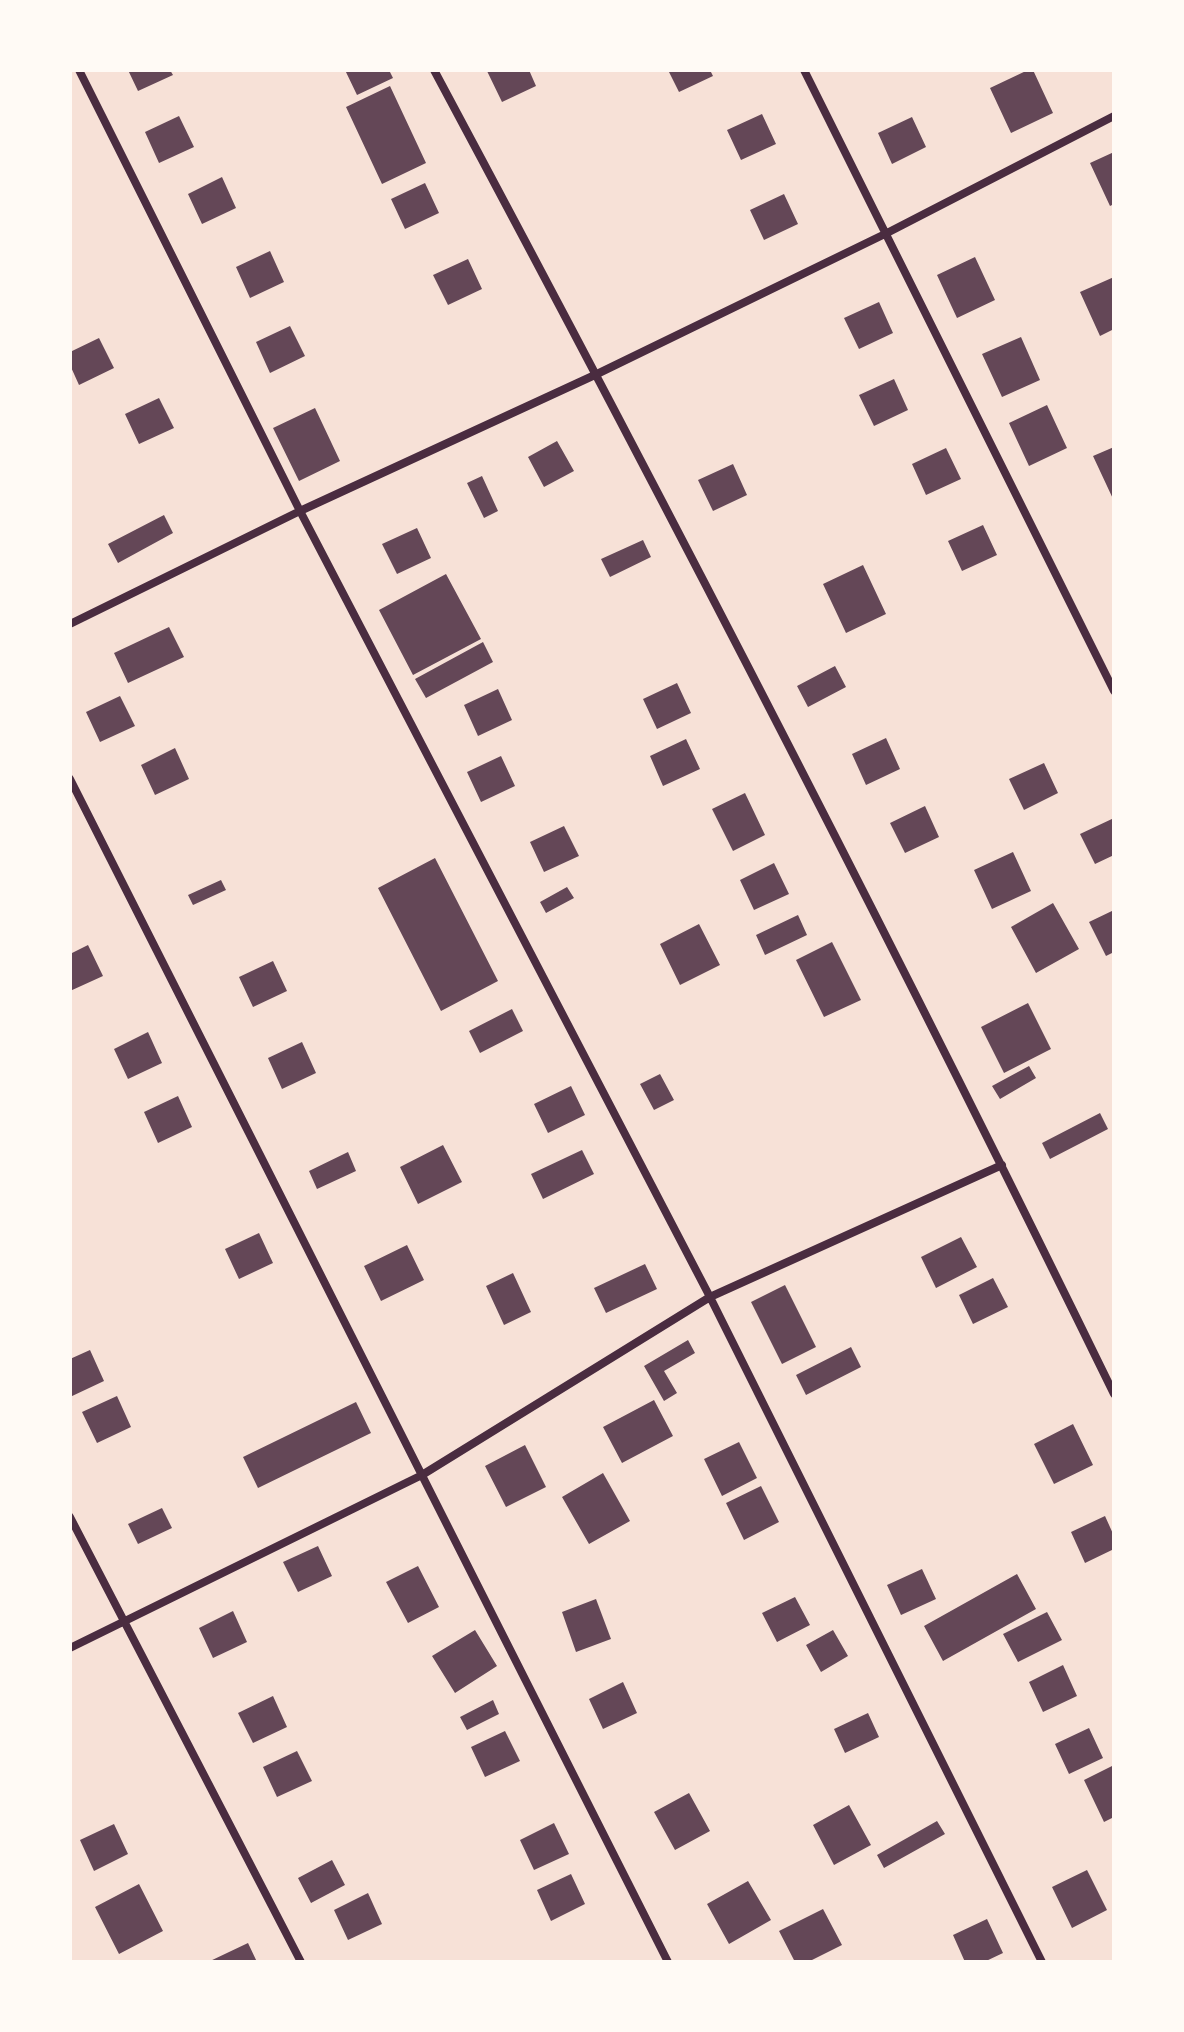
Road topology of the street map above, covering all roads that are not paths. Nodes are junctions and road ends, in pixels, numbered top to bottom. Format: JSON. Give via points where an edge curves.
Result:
{"nodes":[{"id":1,"x":79,"y":70,"type":"edge"},
{"id":2,"x":434,"y":70,"type":"edge"},
{"id":3,"x":804,"y":70,"type":"edge"},
{"id":4,"x":1114,"y":116,"type":"edge"},
{"id":5,"x":887,"y":233,"type":"junction"},
{"id":6,"x":597,"y":374,"type":"junction"},
{"id":7,"x":300,"y":511,"type":"junction"},
{"id":8,"x":70,"y":624,"type":"edge"},
{"id":9,"x":1114,"y":691,"type":"edge"},
{"id":10,"x":70,"y":779,"type":"edge"},
{"id":11,"x":1002,"y":1165,"type":"junction"},
{"id":12,"x":710,"y":1297,"type":"junction"},
{"id":13,"x":1114,"y":1394,"type":"edge"},
{"id":14,"x":422,"y":1475,"type":"junction"},
{"id":15,"x":70,"y":1517,"type":"edge"},
{"id":16,"x":123,"y":1620,"type":"junction"},
{"id":17,"x":70,"y":1648,"type":"edge"},
{"id":18,"x":301,"y":1962,"type":"edge"},
{"id":19,"x":668,"y":1962,"type":"edge"},
{"id":20,"x":1042,"y":1962,"type":"edge"}],
"edges":[{"from":1,"to":7,"type":"street"},
{"from":2,"to":6,"type":"street"},
{"from":3,"to":5,"type":"street"},
{"from":4,"to":5,"type":"street"},
{"from":5,"to":6,"type":"street"},
{"from":5,"to":9,"type":"street"},
{"from":6,"to":7,"type":"street"},
{"from":6,"to":11,"type":"street"},
{"from":7,"to":8,"type":"street"},
{"from":7,"to":12,"type":"street"},
{"from":10,"to":14,"type":"street"},
{"from":11,"to":12,"type":"street"},
{"from":11,"to":13,"type":"street"},
{"from":12,"to":14,"type":"street"},
{"from":12,"to":20,"type":"street"},
{"from":14,"to":16,"type":"street"},
{"from":14,"to":19,"type":"street"},
{"from":15,"to":16,"type":"street"},
{"from":16,"to":17,"type":"street"},
{"from":16,"to":18,"type":"street"}]}
